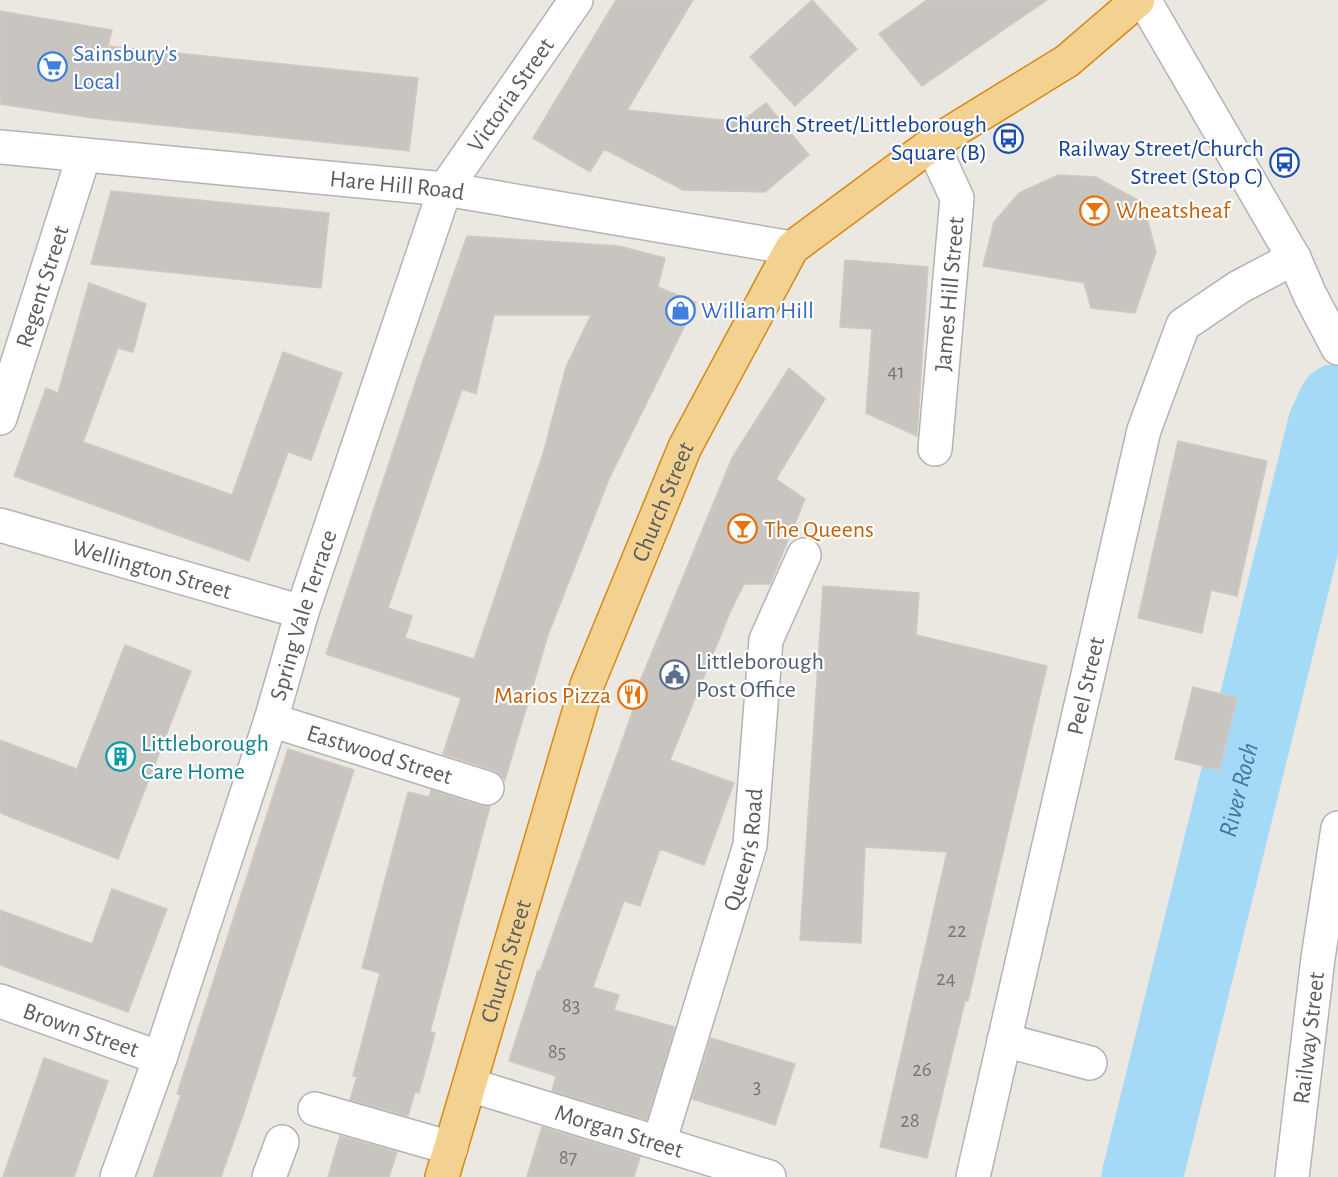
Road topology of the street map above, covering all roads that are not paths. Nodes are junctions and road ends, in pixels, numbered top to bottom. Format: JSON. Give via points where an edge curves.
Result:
{"nodes":[{"id":1,"x":576,"y":0,"type":"edge"},
{"id":2,"x":1138,"y":0,"type":"edge"},
{"id":3,"x":1144,"y":0,"type":"edge"},
{"id":4,"x":932,"y":144,"type":"junction"},
{"id":5,"x":0,"y":147,"type":"edge"},
{"id":6,"x":84,"y":155,"type":"junction"},
{"id":7,"x":445,"y":189,"type":"junction"},
{"id":8,"x":792,"y":248,"type":"junction"},
{"id":9,"x":1294,"y":258,"type":"junction"},
{"id":10,"x":1338,"y":348,"type":"edge"},
{"id":11,"x":0,"y":418,"type":"edge"},
{"id":12,"x":936,"y":449,"type":"dead end"},
{"id":13,"x":0,"y":525,"type":"edge"},
{"id":14,"x":804,"y":555,"type":"dead end"},
{"id":15,"x":302,"y":612,"type":"junction"},
{"id":16,"x":271,"y":720,"type":"junction"},
{"id":17,"x":487,"y":788,"type":"dead end"},
{"id":18,"x":1338,"y":828,"type":"edge"},
{"id":19,"x":0,"y":1001,"type":"edge"},
{"id":20,"x":1004,"y":1040,"type":"junction"},
{"id":21,"x":160,"y":1058,"type":"junction"},
{"id":22,"x":1090,"y":1063,"type":"dead end"},
{"id":23,"x":470,"y":1086,"type":"junction"},
{"id":24,"x":315,"y":1109,"type":"dead end"},
{"id":25,"x":282,"y":1142,"type":"dead end"},
{"id":26,"x":659,"y":1143,"type":"junction"},
{"id":27,"x":446,"y":1162,"type":"edge"},
{"id":28,"x":728,"y":1171,"type":"edge"},
{"id":29,"x":117,"y":1177,"type":"edge"},
{"id":30,"x":269,"y":1177,"type":"edge"},
{"id":31,"x":769,"y":1177,"type":"edge"},
{"id":32,"x":973,"y":1177,"type":"edge"},
{"id":33,"x":1292,"y":1177,"type":"edge"}],
"edges":[{"from":1,"to":7,"type":"street","name":"Victoria Street"},
{"from":2,"to":4,"type":"highway","name":"Church Street","via":[[1067,61]]},
{"from":3,"to":9,"type":"street"},
{"from":4,"to":8,"type":"highway","name":"Church Street"},
{"from":4,"to":12,"type":"street","name":"James Hill Street","via":[[957,198]]},
{"from":5,"to":6,"type":"street","name":"Hare Hill Road"},
{"from":6,"to":7,"type":"street","name":"Hare Hill Road"},
{"from":6,"to":11,"type":"street","name":"Regent Street"},
{"from":7,"to":8,"type":"street","name":"Hare Hill Road"},
{"from":7,"to":15,"type":"street","name":"Spring Vale Terrace"},
{"from":8,"to":23,"type":"highway","name":"Church Street","via":[[685,447],[587,685]]},
{"from":9,"to":10,"type":"street"},
{"from":9,"to":20,"type":"street","name":"Peel Street","via":[[1239,287],[1183,325],[1179,335],[1144,430]]},
{"from":13,"to":15,"type":"street","name":"Wellington Street"},
{"from":14,"to":26,"type":"street","name":"Queen's Road","via":[[766,640],[750,845]]},
{"from":15,"to":16,"type":"street","name":"Spring Vale Terrace"},
{"from":16,"to":17,"type":"street","name":"Eastwood Street"},
{"from":16,"to":21,"type":"street","name":"Spring Vale Terrace"},
{"from":18,"to":33,"type":"street","name":"Railway Street"},
{"from":19,"to":21,"type":"street","name":"Brown Street"},
{"from":20,"to":22,"type":"street"},
{"from":20,"to":32,"type":"street","name":"Peel Street"},
{"from":21,"to":29,"type":"street","name":"Spring Vale Terrace"},
{"from":23,"to":26,"type":"street","name":"Morgan Street"},
{"from":23,"to":27,"type":"highway","name":"Church Street"},
{"from":24,"to":27,"type":"street"},
{"from":25,"to":30,"type":"street"},
{"from":26,"to":28,"type":"street","name":"Morgan Street"},
{"from":28,"to":31,"type":"street","name":"Morgan Street"}]}
